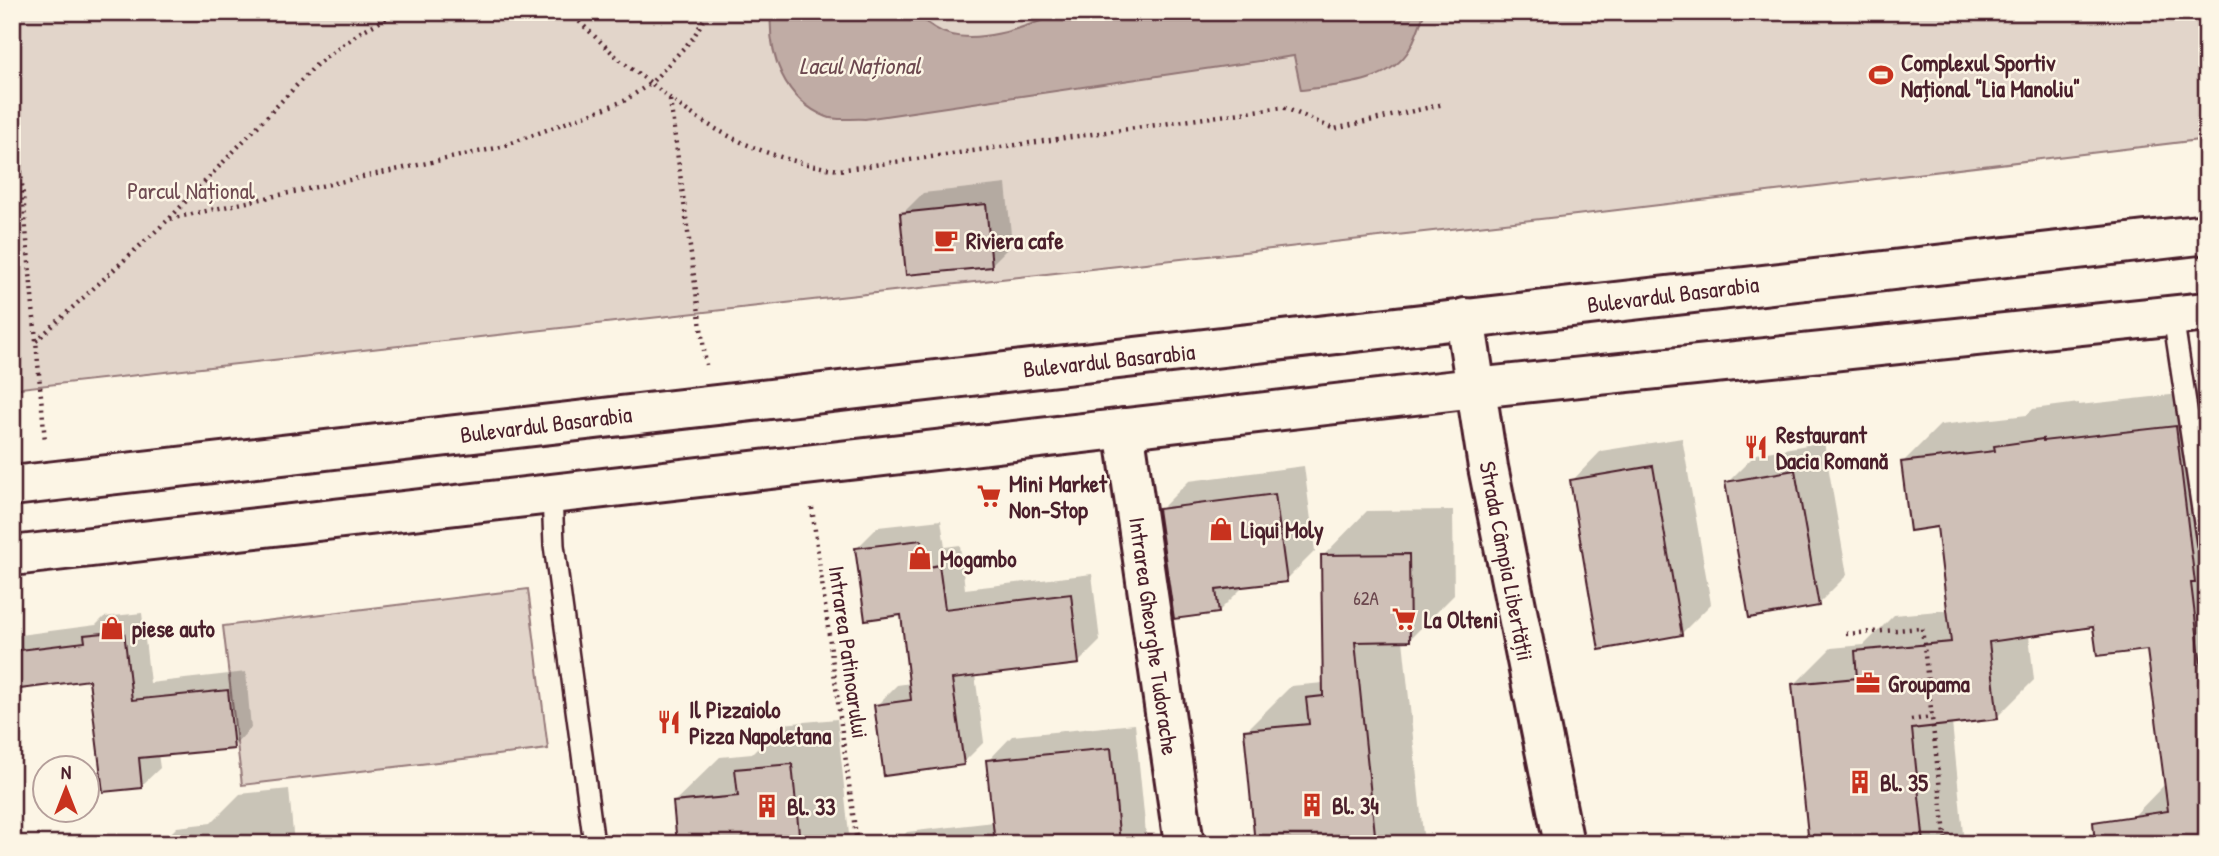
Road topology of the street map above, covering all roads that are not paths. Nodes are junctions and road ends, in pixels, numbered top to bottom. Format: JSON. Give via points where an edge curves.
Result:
{"nodes":[{"id":1,"x":2207,"y":234,"type":"edge"},
{"id":2,"x":2190,"y":314,"type":"edge"},
{"id":3,"x":1465,"y":318,"type":"junction"},
{"id":4,"x":1475,"y":388,"type":"junction"},
{"id":5,"x":1124,"y":428,"type":"junction"},
{"id":6,"x":12,"y":486,"type":"edge"},
{"id":7,"x":552,"y":494,"type":"junction"},
{"id":8,"x":2207,"y":542,"type":"edge"},
{"id":9,"x":12,"y":556,"type":"edge"},
{"id":10,"x":594,"y":844,"type":"edge"},
{"id":11,"x":1184,"y":844,"type":"edge"},
{"id":12,"x":1564,"y":844,"type":"edge"}],
"edges":[{"from":1,"to":3,"type":"main road","name":"Bulevardul Basarabia"},
{"from":2,"to":4,"type":"main road"},
{"from":2,"to":8,"type":"lane"},
{"from":3,"to":4,"type":"main road","name":"Strada Câmpia Libertății"},
{"from":3,"to":6,"type":"main road","name":"Bulevardul Basarabia"},
{"from":4,"to":5,"type":"main road"},
{"from":4,"to":12,"type":"main road","name":"Strada Câmpia Libertății"},
{"from":5,"to":7,"type":"main road"},
{"from":5,"to":11,"type":"main road","name":"Intrarea Gheorghe Tudorache"},
{"from":7,"to":9,"type":"main road"},
{"from":7,"to":10,"type":"lane","via":[[554,545]]}]}
